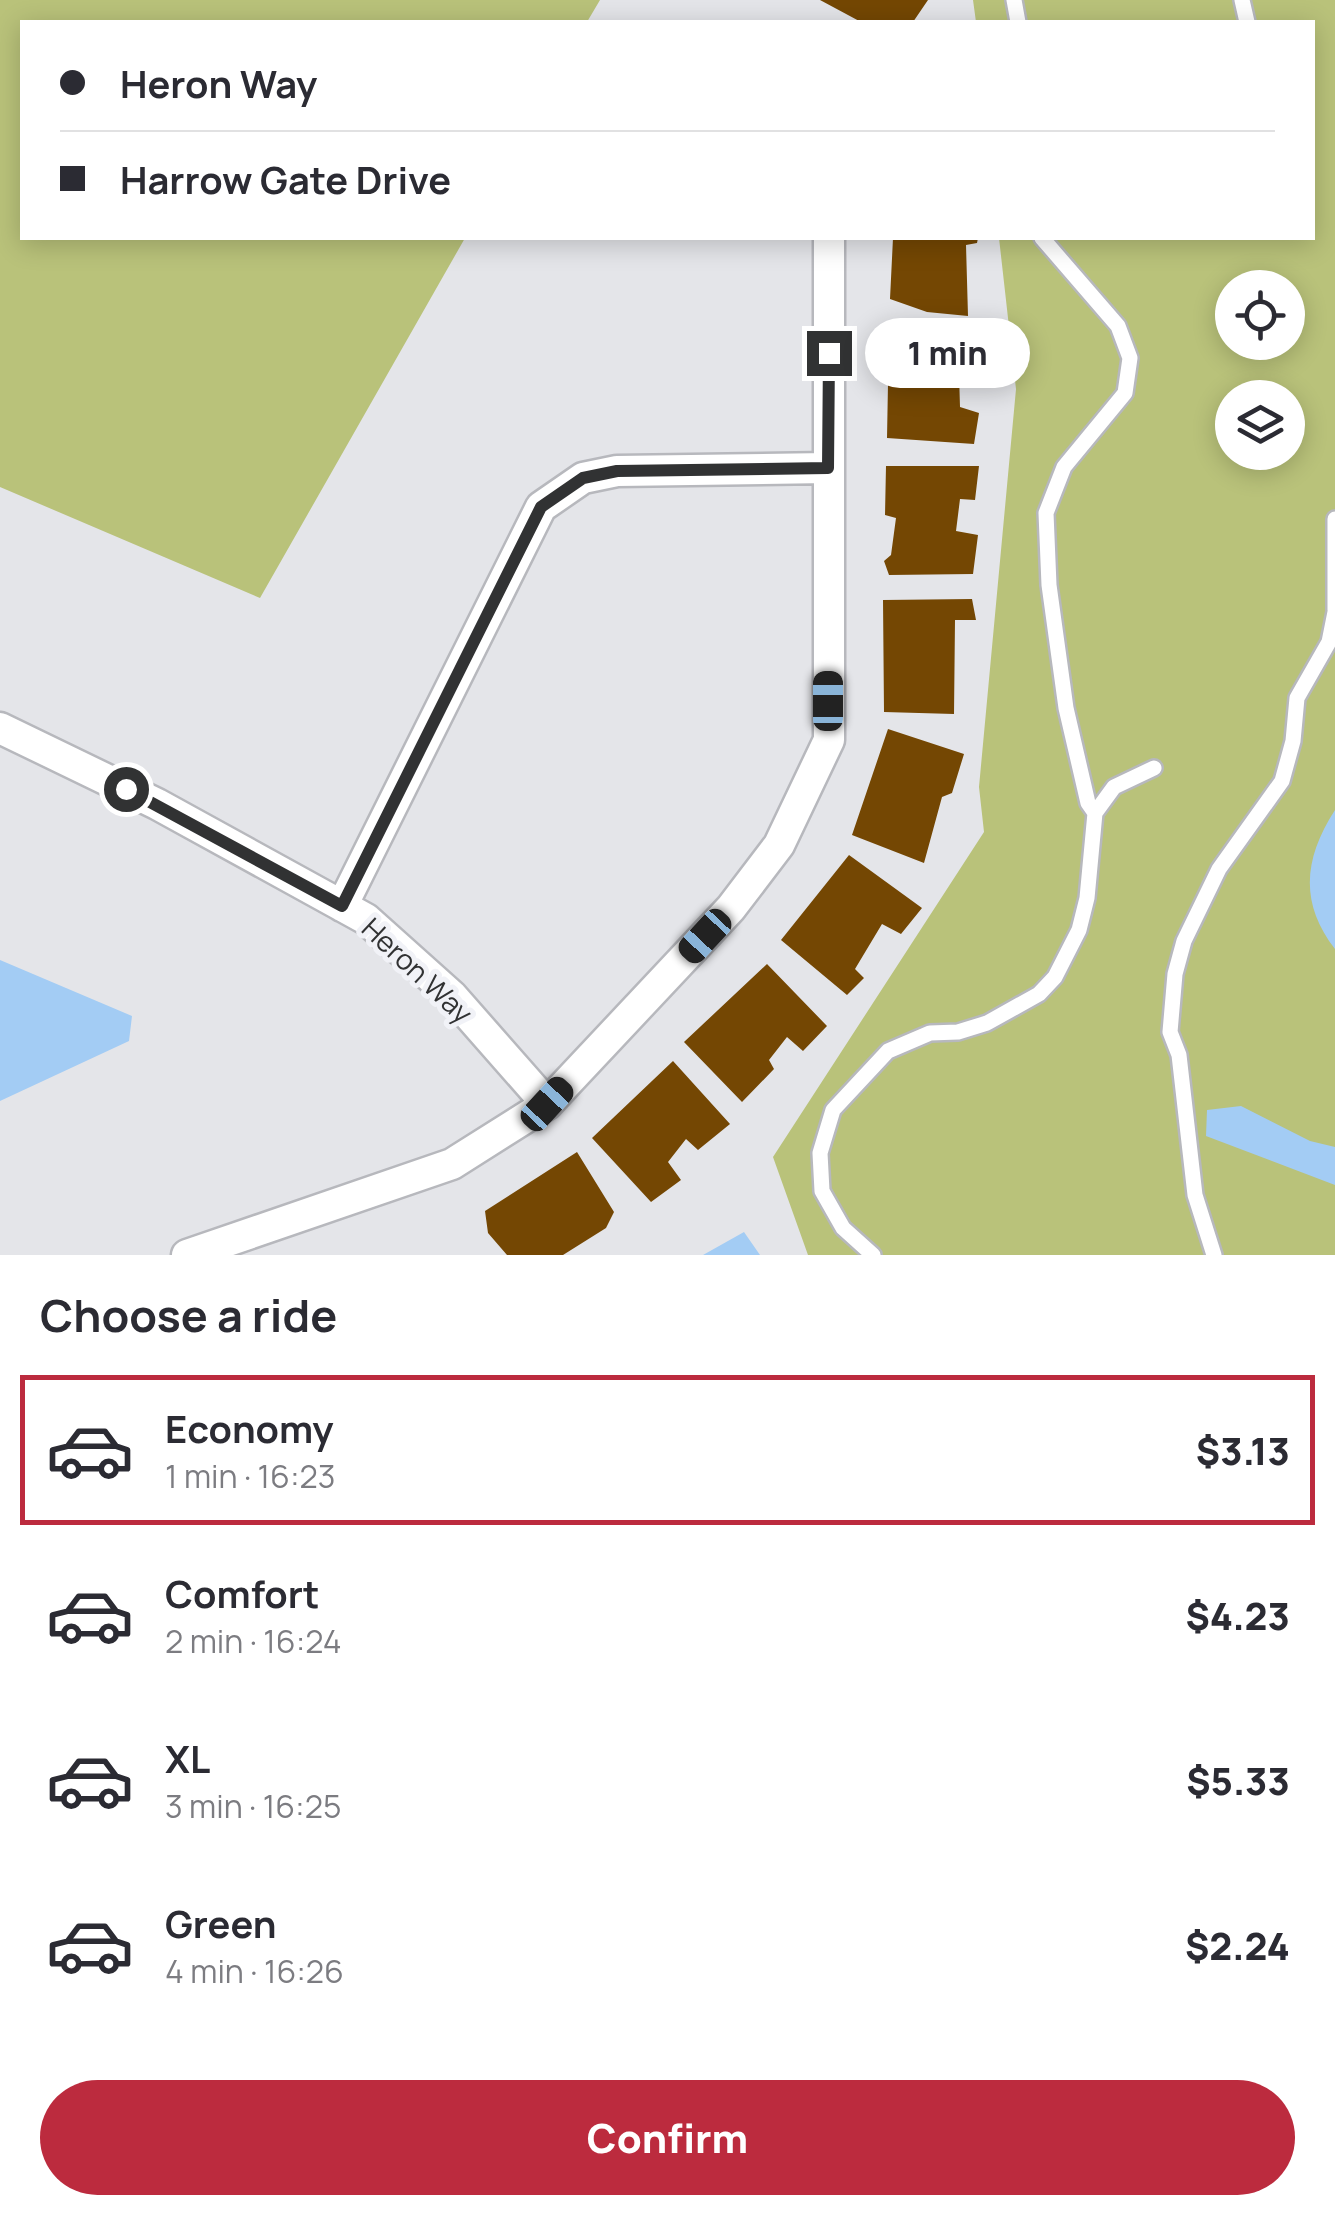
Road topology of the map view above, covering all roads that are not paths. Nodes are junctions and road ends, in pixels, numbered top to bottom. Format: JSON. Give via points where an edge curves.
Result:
{"nodes":[{"id":1,"x":829,"y":240,"type":"edge"},
{"id":2,"x":1044,"y":240,"type":"edge"},
{"id":3,"x":828,"y":468,"type":"junction"},
{"id":4,"x":1335,"y":519,"type":"edge"},
{"id":5,"x":1335,"y":611,"type":"edge"},
{"id":6,"x":0,"y":728,"type":"edge"},
{"id":7,"x":1154,"y":768,"type":"dead end"},
{"id":8,"x":1095,"y":813,"type":"junction"},
{"id":9,"x":342,"y":906,"type":"junction"},
{"id":10,"x":547,"y":1104,"type":"junction"},
{"id":11,"x":186,"y":1255,"type":"edge"},
{"id":12,"x":874,"y":1255,"type":"edge"},
{"id":13,"x":1214,"y":1255,"type":"edge"}],
"edges":[{"from":1,"to":3,"type":"street"},
{"from":2,"to":8,"type":"lane","via":[[1118,326],[1130,358],[1125,393],[1064,467],[1046,514],[1066,708]]},
{"from":3,"to":9,"type":"street","via":[[617,471],[583,478],[541,507]]},
{"from":3,"to":10,"type":"street","via":[[828,740],[779,845],[743,892]]},
{"from":4,"to":5,"type":"lane"},
{"from":5,"to":13,"type":"lane","via":[[1329,642],[1297,698],[1282,781],[1219,869],[1184,940],[1176,974],[1170,1032],[1179,1054],[1195,1196]]},
{"from":6,"to":9,"type":"street","name":"Heron Way","via":[[157,804]]},
{"from":7,"to":8,"type":"lane","via":[[1114,787]]},
{"from":8,"to":12,"type":"lane","via":[[1087,898],[1055,977],[987,1023],[909,1039],[888,1051],[834,1110],[820,1153],[822,1191],[843,1228]]},
{"from":9,"to":10,"type":"street","name":"Heron Way","via":[[366,918],[452,996]]},
{"from":10,"to":11,"type":"street","via":[[452,1164]]}]}
